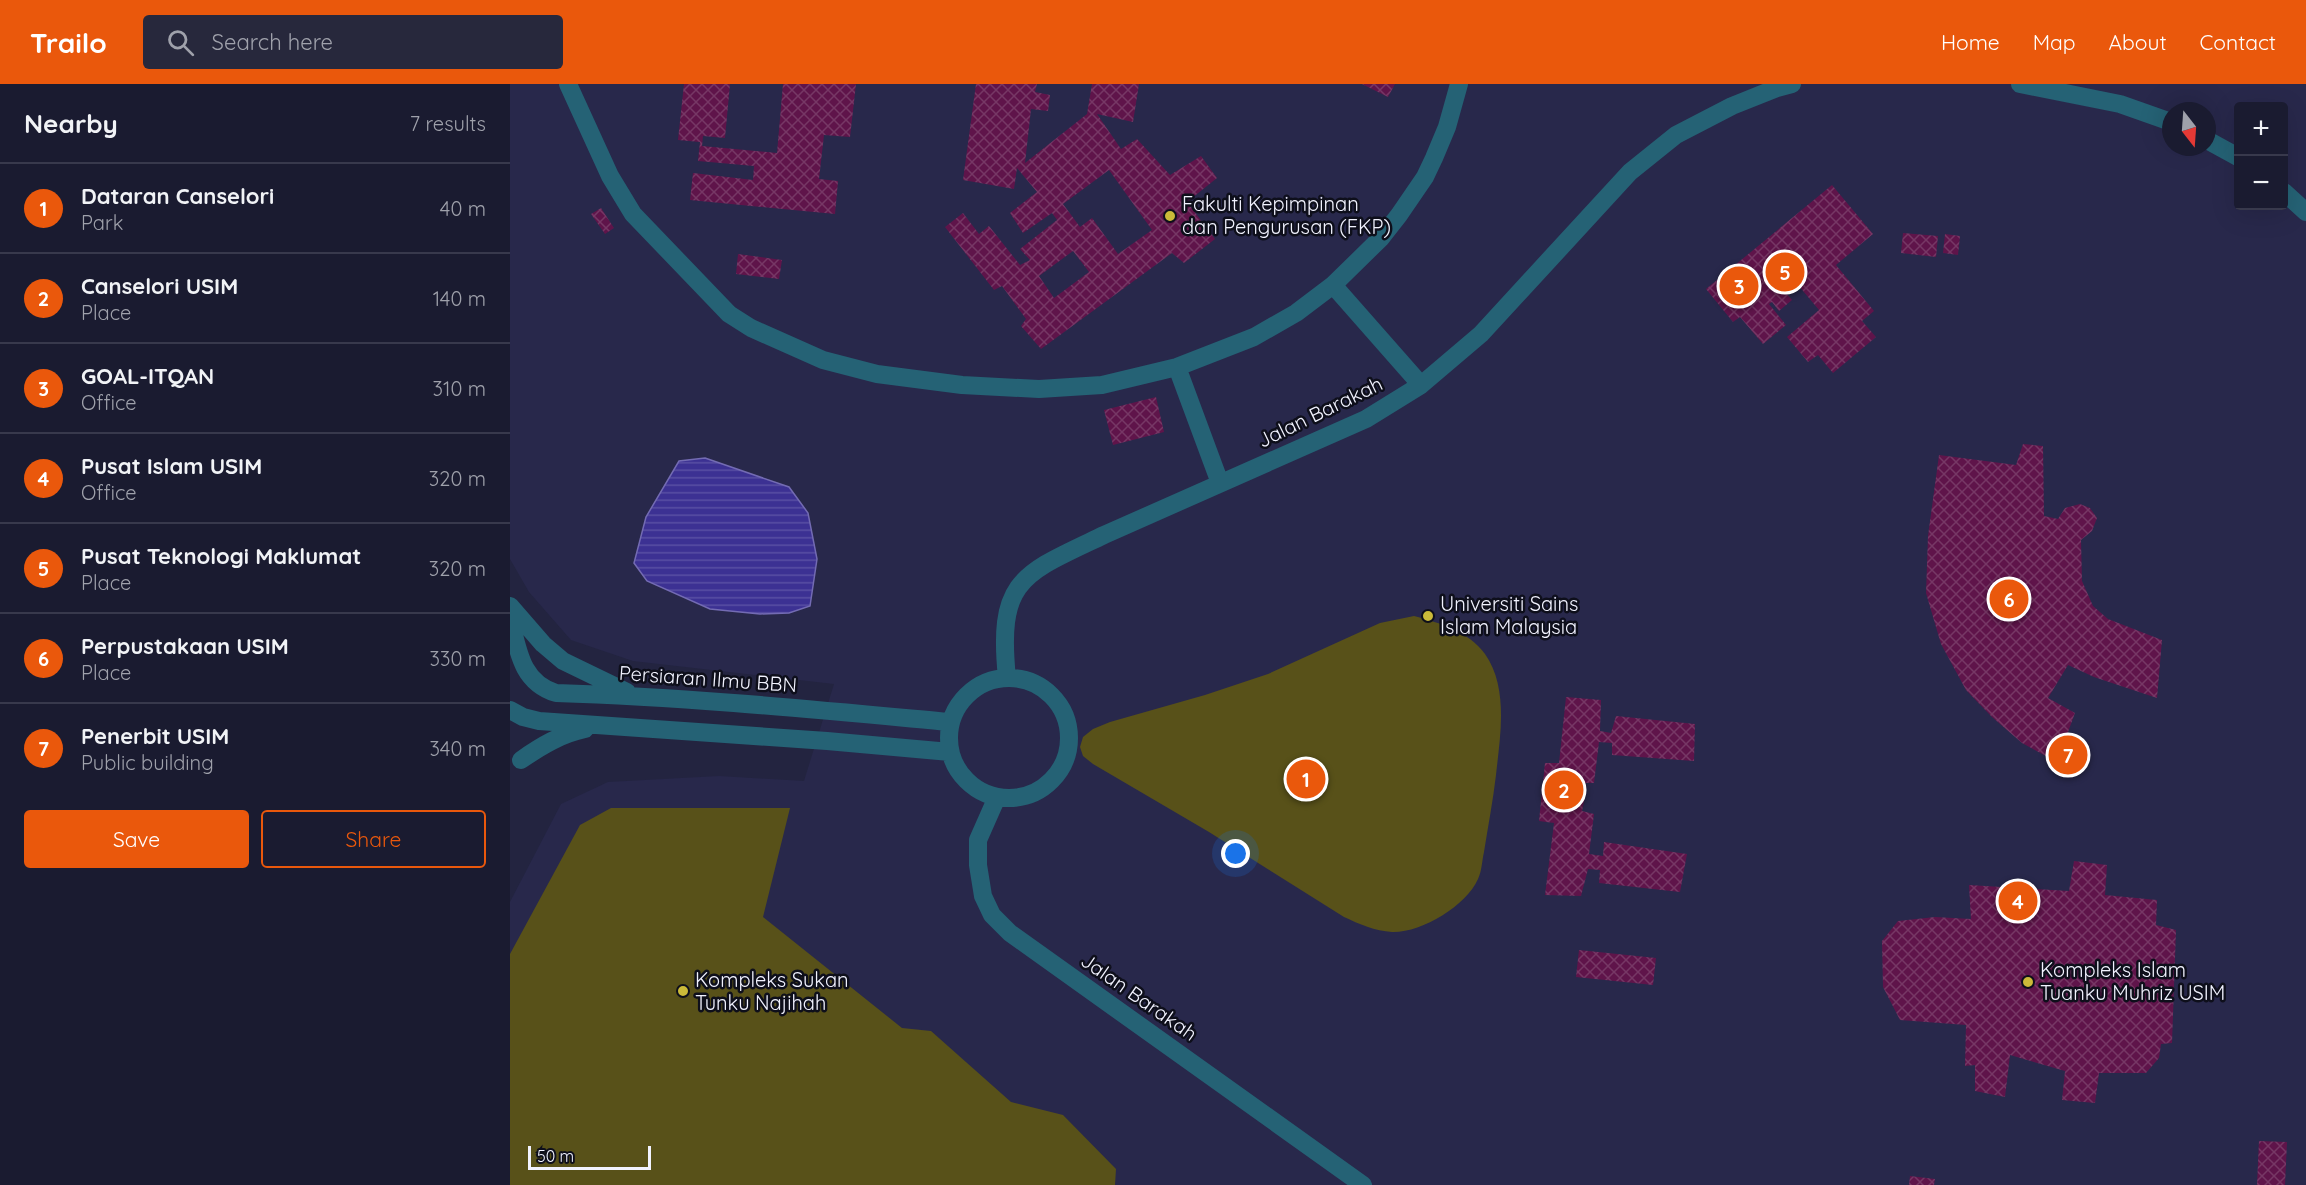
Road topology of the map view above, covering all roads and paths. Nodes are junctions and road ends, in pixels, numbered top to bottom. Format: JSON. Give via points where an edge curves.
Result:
{"nodes":[{"id":1,"x":568,"y":84,"type":"edge"},
{"id":2,"x":1459,"y":84,"type":"edge"},
{"id":3,"x":1792,"y":84,"type":"edge"},
{"id":4,"x":2020,"y":84,"type":"edge"},
{"id":5,"x":2162,"y":119,"type":"edge"},
{"id":6,"x":2216,"y":145,"type":"edge"},
{"id":7,"x":2236,"y":156,"type":"edge"},
{"id":8,"x":2288,"y":196,"type":"edge"},
{"id":9,"x":2306,"y":212,"type":"edge"},
{"id":10,"x":1333,"y":285,"type":"junction"},
{"id":11,"x":1177,"y":367,"type":"junction"},
{"id":12,"x":1422,"y":385,"type":"junction"},
{"id":13,"x":1220,"y":483,"type":"junction"},
{"id":14,"x":510,"y":606,"type":"edge"},
{"id":15,"x":510,"y":618,"type":"edge"},
{"id":16,"x":1008,"y":678,"type":"junction"},
{"id":17,"x":633,"y":695,"type":"junction"},
{"id":18,"x":510,"y":710,"type":"edge"},
{"id":19,"x":950,"y":722,"type":"junction"},
{"id":20,"x":626,"y":727,"type":"junction"},
{"id":21,"x":950,"y":752,"type":"junction"},
{"id":22,"x":521,"y":760,"type":"dead end"},
{"id":23,"x":997,"y":798,"type":"junction"},
{"id":24,"x":1363,"y":1185,"type":"edge"}],
"edges":[{"from":1,"to":11,"type":"street","via":[[610,176],[633,214],[729,315],[778,341],[824,360],[877,374],[962,385],[1039,389],[1102,385]]},
{"from":2,"to":10,"type":"street","via":[[1447,127],[1425,177],[1381,238]]},
{"from":3,"to":12,"type":"street","name":"Jalan Barakah","via":[[1732,106],[1676,135],[1630,172],[1481,334]]},
{"from":4,"to":5,"type":"street","via":[[2120,104]]},
{"from":6,"to":7,"type":"street"},
{"from":8,"to":9,"type":"street"},
{"from":10,"to":11,"type":"street","via":[[1296,313],[1254,337]]},
{"from":10,"to":12,"type":"street"},
{"from":11,"to":13,"type":"street"},
{"from":12,"to":13,"type":"street","name":"Jalan Barakah","via":[[1365,419]]},
{"from":13,"to":16,"type":"street","name":"Jalan Barakah","via":[[1066,553],[1026,577],[1013,593],[1006,612]]},
{"from":14,"to":17,"type":"street","via":[[563,661]]},
{"from":15,"to":17,"type":"street","name":"Persiaran Ilmu BBN","via":[[520,658],[534,682],[545,690]]},
{"from":16,"to":19,"type":"street","via":[[988,681],[971,691]]},
{"from":16,"to":23,"type":"street","via":[[1027,680],[1058,702],[1070,736],[1068,753],[1049,783],[1025,796]]},
{"from":17,"to":19,"type":"street","name":"Persiaran Ilmu BBN"},
{"from":18,"to":20,"type":"street","via":[[539,721]]},
{"from":19,"to":21,"type":"street"},
{"from":20,"to":21,"type":"street"},
{"from":20,"to":22,"type":"street","via":[[570,732]]},
{"from":21,"to":23,"type":"street","via":[[966,782]]},
{"from":23,"to":24,"type":"street","name":"Jalan Barakah","via":[[978,840],[983,896],[992,915],[1010,933]]}]}
